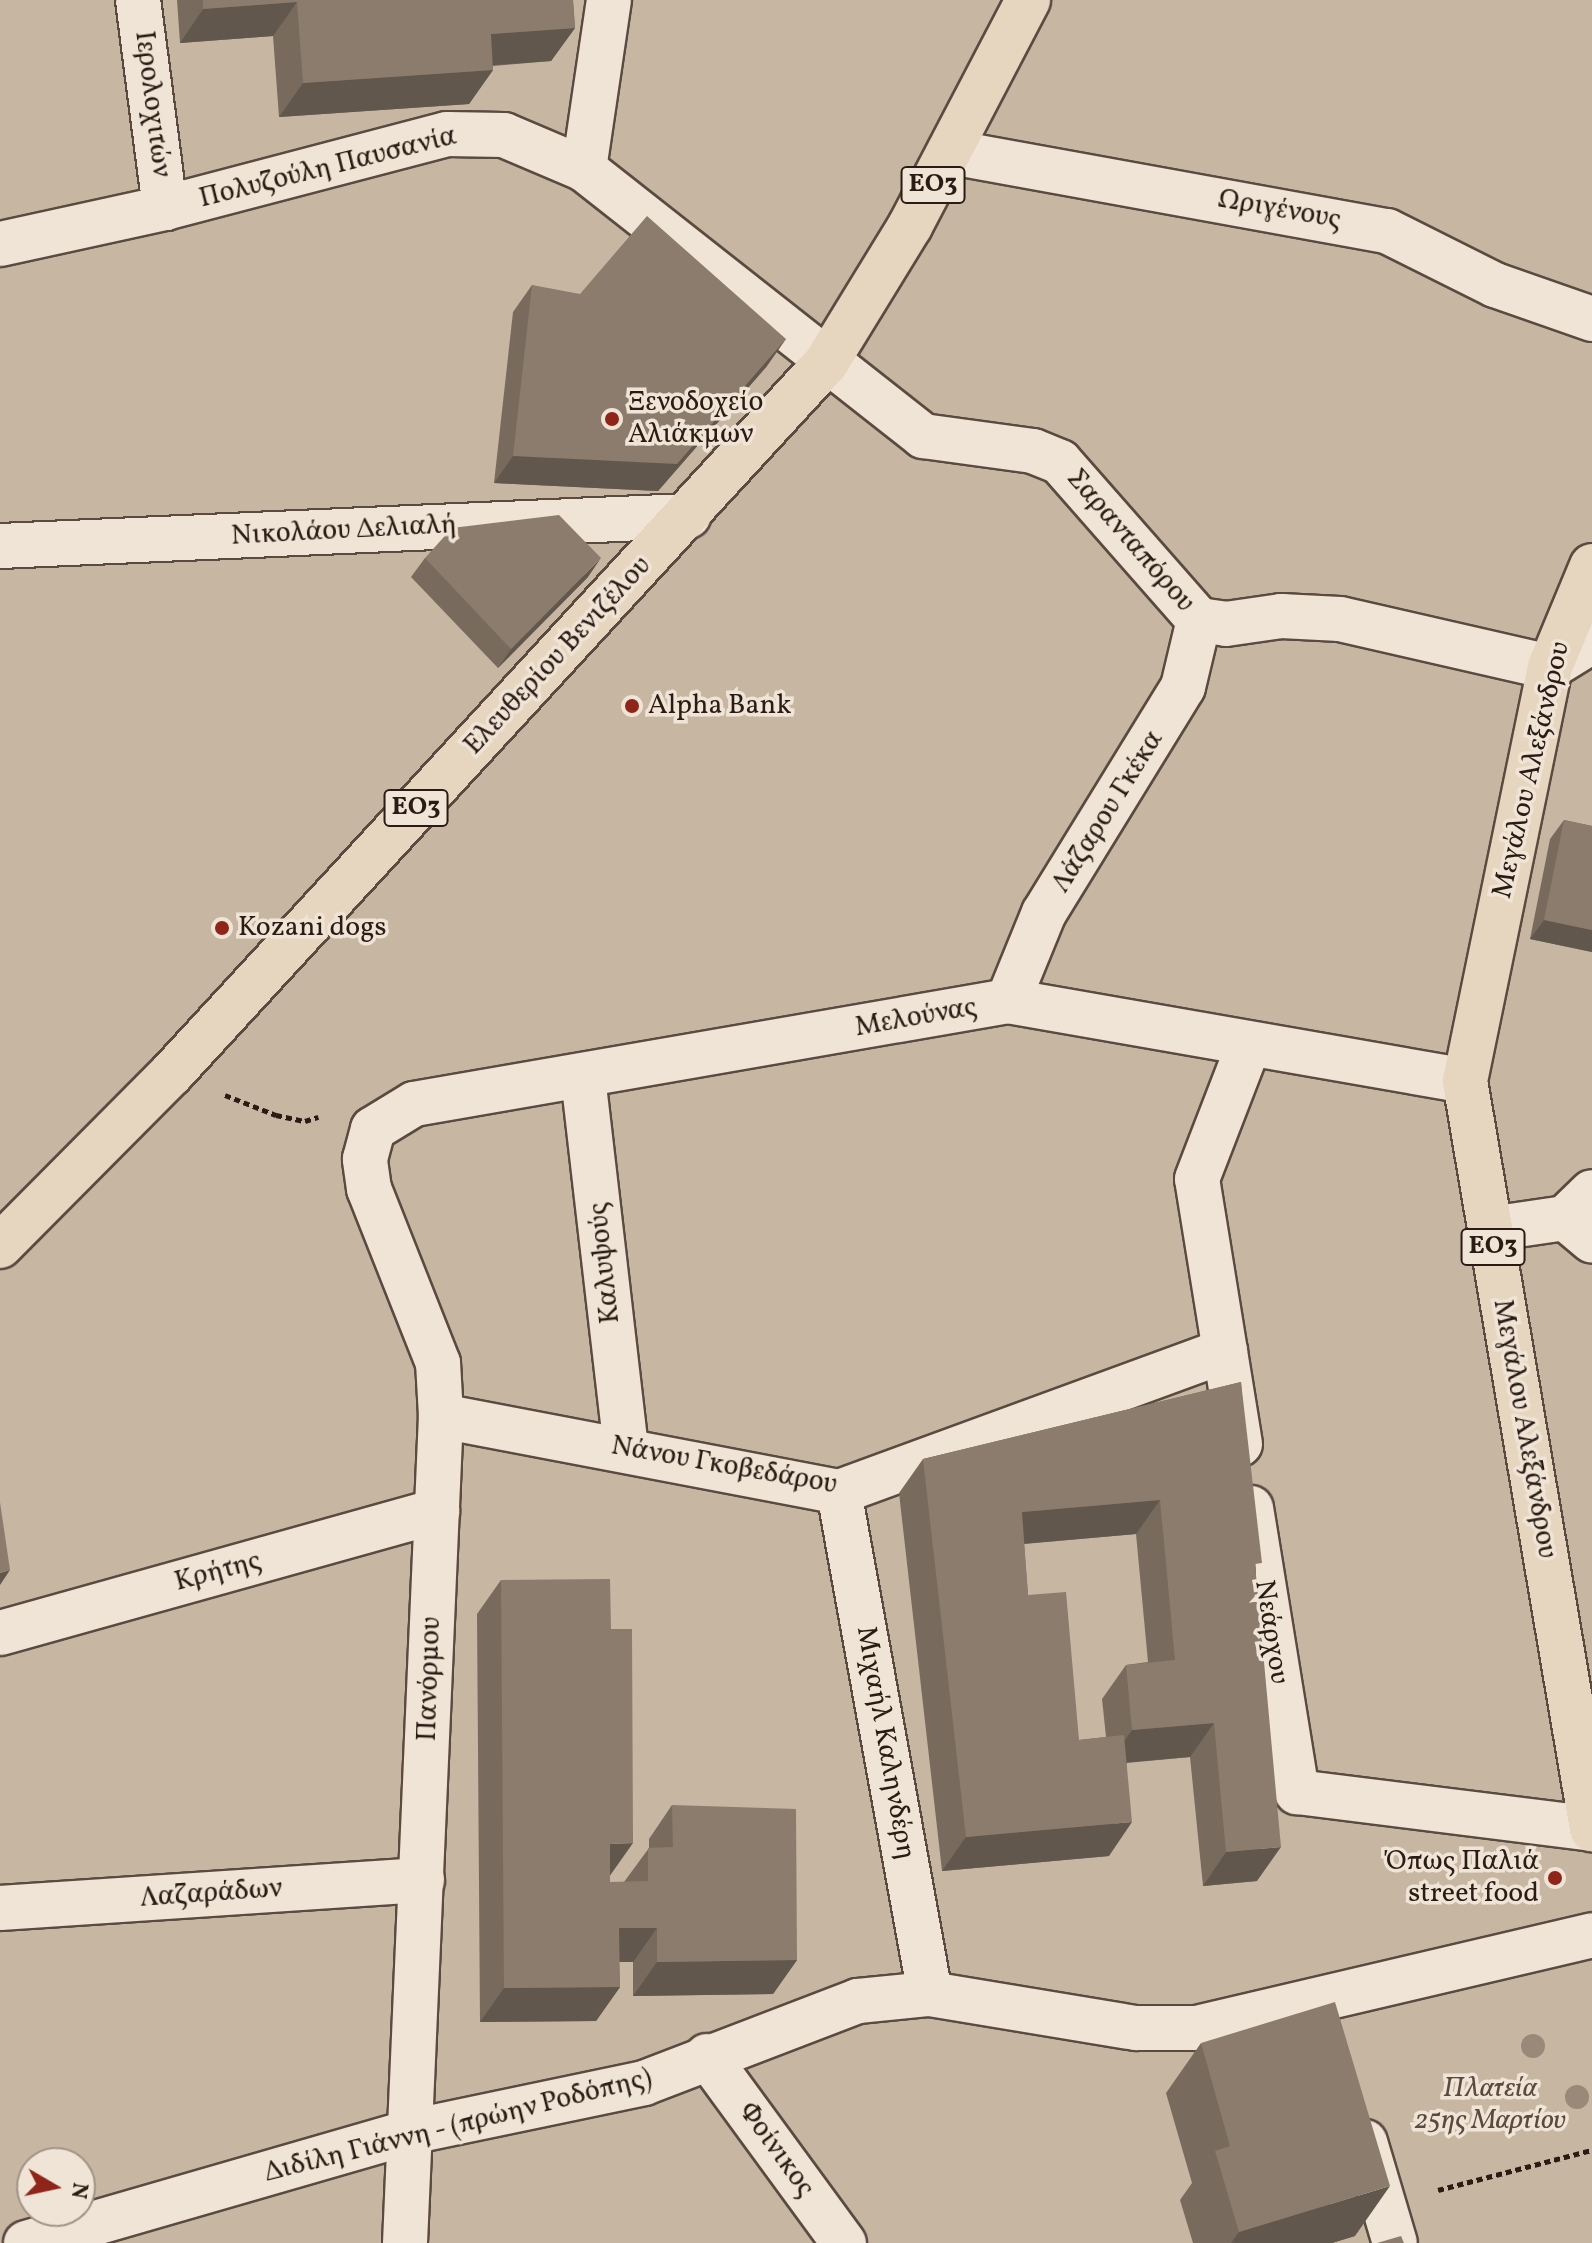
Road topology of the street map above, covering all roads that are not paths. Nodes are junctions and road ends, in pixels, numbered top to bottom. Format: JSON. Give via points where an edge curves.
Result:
{"nodes":[{"id":1,"x":138,"y":0,"type":"edge"},
{"id":2,"x":609,"y":0,"type":"edge"},
{"id":3,"x":1028,"y":0,"type":"edge"},
{"id":4,"x":951,"y":152,"type":"junction"},
{"id":5,"x":584,"y":169,"type":"junction"},
{"id":6,"x":165,"y":208,"type":"junction"},
{"id":7,"x":0,"y":244,"type":"edge"},
{"id":8,"x":1592,"y":319,"type":"edge"},
{"id":9,"x":826,"y":363,"type":"junction"},
{"id":10,"x":688,"y":516,"type":"junction"},
{"id":11,"x":0,"y":546,"type":"edge"},
{"id":12,"x":1592,"y":566,"type":"edge"},
{"id":13,"x":1199,"y":620,"type":"junction"},
{"id":14,"x":1592,"y":641,"type":"edge"},
{"id":15,"x":1550,"y":667,"type":"junction"},
{"id":16,"x":1008,"y":1001,"type":"junction"},
{"id":17,"x":1249,"y":1044,"type":"junction"},
{"id":18,"x":583,"y":1077,"type":"junction"},
{"id":19,"x":1465,"y":1081,"type":"junction"},
{"id":20,"x":373,"y":1129,"type":"joint"},
{"id":21,"x":1583,"y":1217,"type":"edge"},
{"id":22,"x":1490,"y":1229,"type":"junction"},
{"id":23,"x":0,"y":1246,"type":"edge"},
{"id":24,"x":1225,"y":1351,"type":"junction"},
{"id":25,"x":441,"y":1416,"type":"junction"},
{"id":26,"x":626,"y":1450,"type":"junction"},
{"id":27,"x":839,"y":1492,"type":"junction"},
{"id":28,"x":437,"y":1511,"type":"junction"},
{"id":29,"x":0,"y":1633,"type":"edge"},
{"id":30,"x":1592,"y":1829,"type":"edge"},
{"id":31,"x":422,"y":1880,"type":"junction"},
{"id":32,"x":0,"y":1908,"type":"edge"},
{"id":33,"x":1592,"y":1935,"type":"edge"},
{"id":34,"x":930,"y":1994,"type":"junction"},
{"id":35,"x":1324,"y":1998,"type":"junction"},
{"id":36,"x":1336,"y":2042,"type":"edge"},
{"id":37,"x":707,"y":2056,"type":"junction"},
{"id":38,"x":1353,"y":2101,"type":"edge"},
{"id":39,"x":410,"y":2132,"type":"junction"},
{"id":40,"x":1389,"y":2224,"type":"edge"},
{"id":41,"x":26,"y":2243,"type":"edge"},
{"id":42,"x":405,"y":2243,"type":"edge"},
{"id":43,"x":844,"y":2243,"type":"edge"}],
"edges":[{"from":1,"to":6,"type":"street","name":"Ιερολοχιτών"},
{"from":2,"to":5,"type":"street"},
{"from":3,"to":4,"type":"main road","name":"Ελευθερίου Βενιζέλου","number":"ΕΟ3"},
{"from":4,"to":8,"type":"street","name":"Ωριγένους","via":[[1387,231],[1495,285]]},
{"from":4,"to":9,"type":"main road","name":"Ελευθερίου Βενιζέλου","number":"ΕΟ3"},
{"from":5,"to":6,"type":"street","name":"Πολυζούλη Παυσανία","via":[[504,135],[447,134]]},
{"from":5,"to":9,"type":"street","name":"Πολυζούλη Παυσανία"},
{"from":6,"to":7,"type":"street","name":"Πολυζούλη Παυσανία"},
{"from":9,"to":10,"type":"main road","name":"Ελευθερίου Βενιζέλου","number":"ΕΟ3"},
{"from":9,"to":13,"type":"street","name":"Σαρανταπόρου","via":[[923,436],[1033,451],[1060,462]]},
{"from":10,"to":11,"type":"street","name":"Νικολάου Δελιαλή"},
{"from":10,"to":23,"type":"main road","name":"Ελευθερίου Βενιζέλου","number":"ΕΟ3","via":[[171,1074]]},
{"from":12,"to":15,"type":"main road","name":"Μεγάλου Αλεξάνδρου","number":"ΕΟ3"},
{"from":13,"to":15,"type":"street","name":"Σαρανταπόρου","via":[[1226,624],[1281,616],[1340,619]]},
{"from":13,"to":16,"type":"street","name":"Λάζαρου Γκέκα","via":[[1183,687],[1044,913]]},
{"from":14,"to":15,"type":"street"},
{"from":15,"to":19,"type":"main road","name":"Μεγάλου Αλεξάνδρου","number":"ΕΟ3"},
{"from":16,"to":17,"type":"street","name":"Μελούνας"},
{"from":16,"to":18,"type":"street","name":"Μελούνας"},
{"from":17,"to":19,"type":"street","name":"Μελούνας"},
{"from":17,"to":24,"type":"street","name":"Νεάρχου","via":[[1197,1179]]},
{"from":18,"to":20,"type":"street","name":"Μελούνας","via":[[414,1104]]},
{"from":18,"to":26,"type":"street","name":"Καλυψούς"},
{"from":19,"to":22,"type":"main road","name":"Μεγάλου Αλεξάνδρου","number":"ΕΟ3"},
{"from":20,"to":25,"type":"street","name":"Πανόρμου","via":[[365,1159],[369,1189],[438,1363]]},
{"from":21,"to":22,"type":"street"},
{"from":22,"to":30,"type":"main road","name":"Μεγάλου Αλεξάνδρου","number":"ΕΟ3"},
{"from":24,"to":27,"type":"street","name":"Νάνου Γκοβεδάρου"},
{"from":24,"to":30,"type":"street","name":"Νεάρχου","via":[[1297,1792]]},
{"from":25,"to":26,"type":"street","name":"Νάνου Γκοβεδάρου"},
{"from":25,"to":28,"type":"street","name":"Πανόρμου"},
{"from":26,"to":27,"type":"street","name":"Νάνου Γκοβεδάρου"},
{"from":27,"to":34,"type":"street","name":"Μιχαήλ Καληνδέρη"},
{"from":28,"to":29,"type":"street","name":"Κρήτης"},
{"from":28,"to":31,"type":"street","name":"Πανόρμου"},
{"from":31,"to":32,"type":"street","name":"Λαζαράδων"},
{"from":31,"to":39,"type":"street","name":"Πανόρμου"},
{"from":33,"to":35,"type":"street","name":"Διδίλη Γιάννη - (πρώην Ροδόπης)"},
{"from":34,"to":35,"type":"street","name":"Διδίλη Γιάννη - (πρώην Ροδόπης)","via":[[1136,2028],[1197,2028]]},
{"from":34,"to":37,"type":"street","name":"Διδίλη Γιάννη - (πρώην Ροδόπης)","via":[[858,2001]]},
{"from":35,"to":36,"type":"street"},
{"from":37,"to":39,"type":"street","name":"Διδίλη Γιάννη - (πρώην Ροδόπης)","via":[[644,2083]]},
{"from":37,"to":43,"type":"street","name":"Φοίνικος"},
{"from":38,"to":40,"type":"street"},
{"from":39,"to":41,"type":"street","name":"Διδίλη Γιάννη - (πρώην Ροδόπης)"},
{"from":39,"to":42,"type":"street","name":"Πανόρμου"}]}
